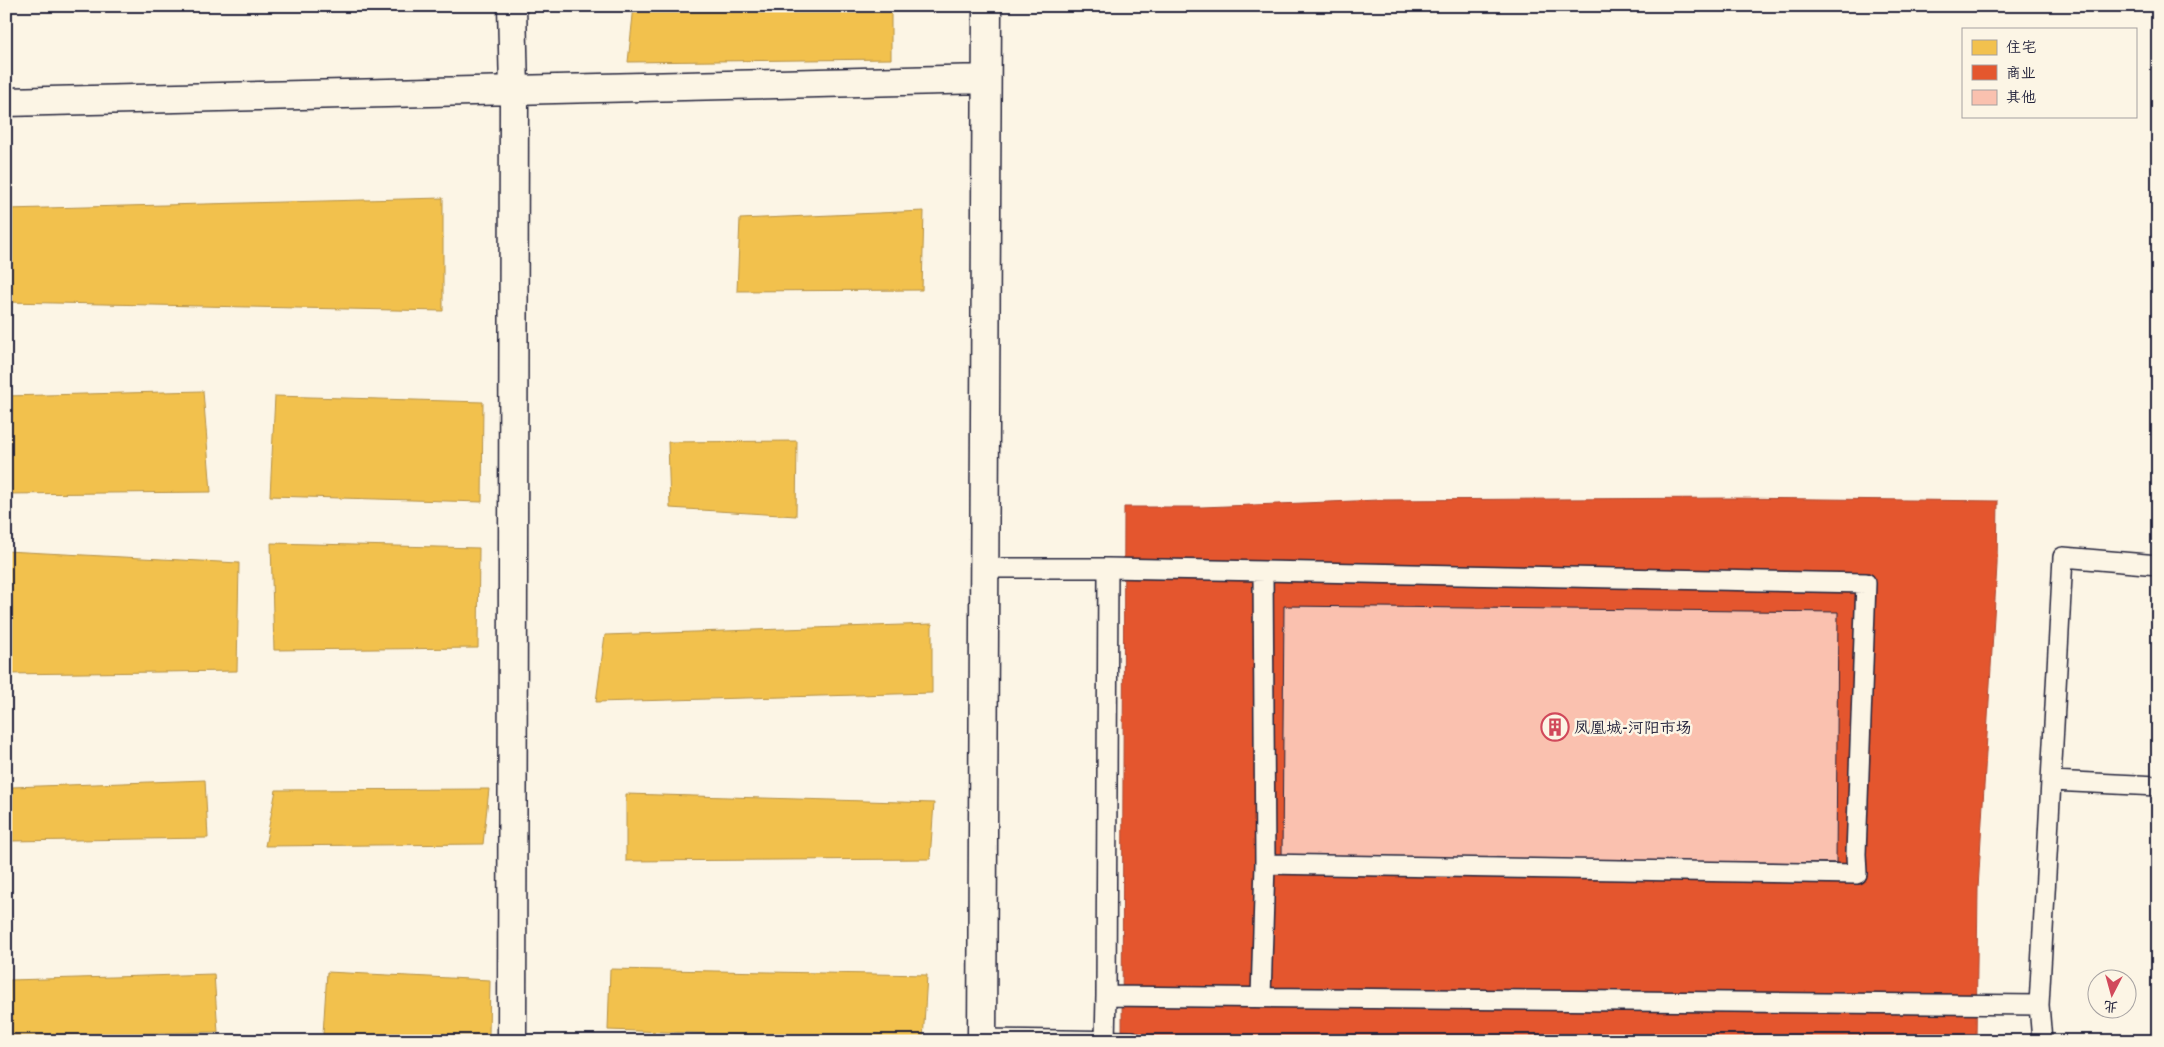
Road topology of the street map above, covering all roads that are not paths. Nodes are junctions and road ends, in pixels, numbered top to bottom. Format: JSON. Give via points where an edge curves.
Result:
{"nodes":[{"id":1,"x":512,"y":6,"type":"edge"},
{"id":2,"x":987,"y":6,"type":"edge"},
{"id":3,"x":986,"y":79,"type":"junction"},
{"id":4,"x":514,"y":90,"type":"junction"},
{"id":5,"x":6,"y":102,"type":"edge"},
{"id":6,"x":2158,"y":565,"type":"edge"},
{"id":7,"x":984,"y":568,"type":"junction"},
{"id":8,"x":1108,"y":568,"type":"junction"},
{"id":9,"x":1263,"y":571,"type":"junction"},
{"id":10,"x":2051,"y":781,"type":"junction"},
{"id":11,"x":2158,"y":786,"type":"edge"},
{"id":12,"x":1265,"y":864,"type":"junction"},
{"id":13,"x":1106,"y":996,"type":"junction"},
{"id":14,"x":1260,"y":997,"type":"junction"},
{"id":15,"x":2039,"y":1005,"type":"junction"},
{"id":16,"x":982,"y":1040,"type":"edge"},
{"id":17,"x":512,"y":1041,"type":"edge"},
{"id":18,"x":1105,"y":1041,"type":"edge"},
{"id":19,"x":1132,"y":1041,"type":"edge"},
{"id":20,"x":2042,"y":1041,"type":"edge"}],
"edges":[{"from":1,"to":4,"type":"street"},
{"from":2,"to":3,"type":"street"},
{"from":3,"to":4,"type":"street"},
{"from":3,"to":7,"type":"street"},
{"from":4,"to":5,"type":"street"},
{"from":4,"to":17,"type":"street"},
{"from":6,"to":10,"type":"lane","via":[[2063,557]]},
{"from":7,"to":8,"type":"lane"},
{"from":7,"to":16,"type":"street"},
{"from":8,"to":9,"type":"lane"},
{"from":8,"to":13,"type":"lane"},
{"from":9,"to":12,"type":"lane"},
{"from":9,"to":12,"type":"lane","via":[[1866,583],[1857,874]]},
{"from":10,"to":11,"type":"lane"},
{"from":10,"to":15,"type":"lane"},
{"from":12,"to":14,"type":"lane"},
{"from":13,"to":14,"type":"lane"},
{"from":13,"to":18,"type":"lane"},
{"from":14,"to":15,"type":"lane"},
{"from":15,"to":20,"type":"lane"},
{"from":16,"to":18,"type":"lane"},
{"from":18,"to":19,"type":"lane"}]}
